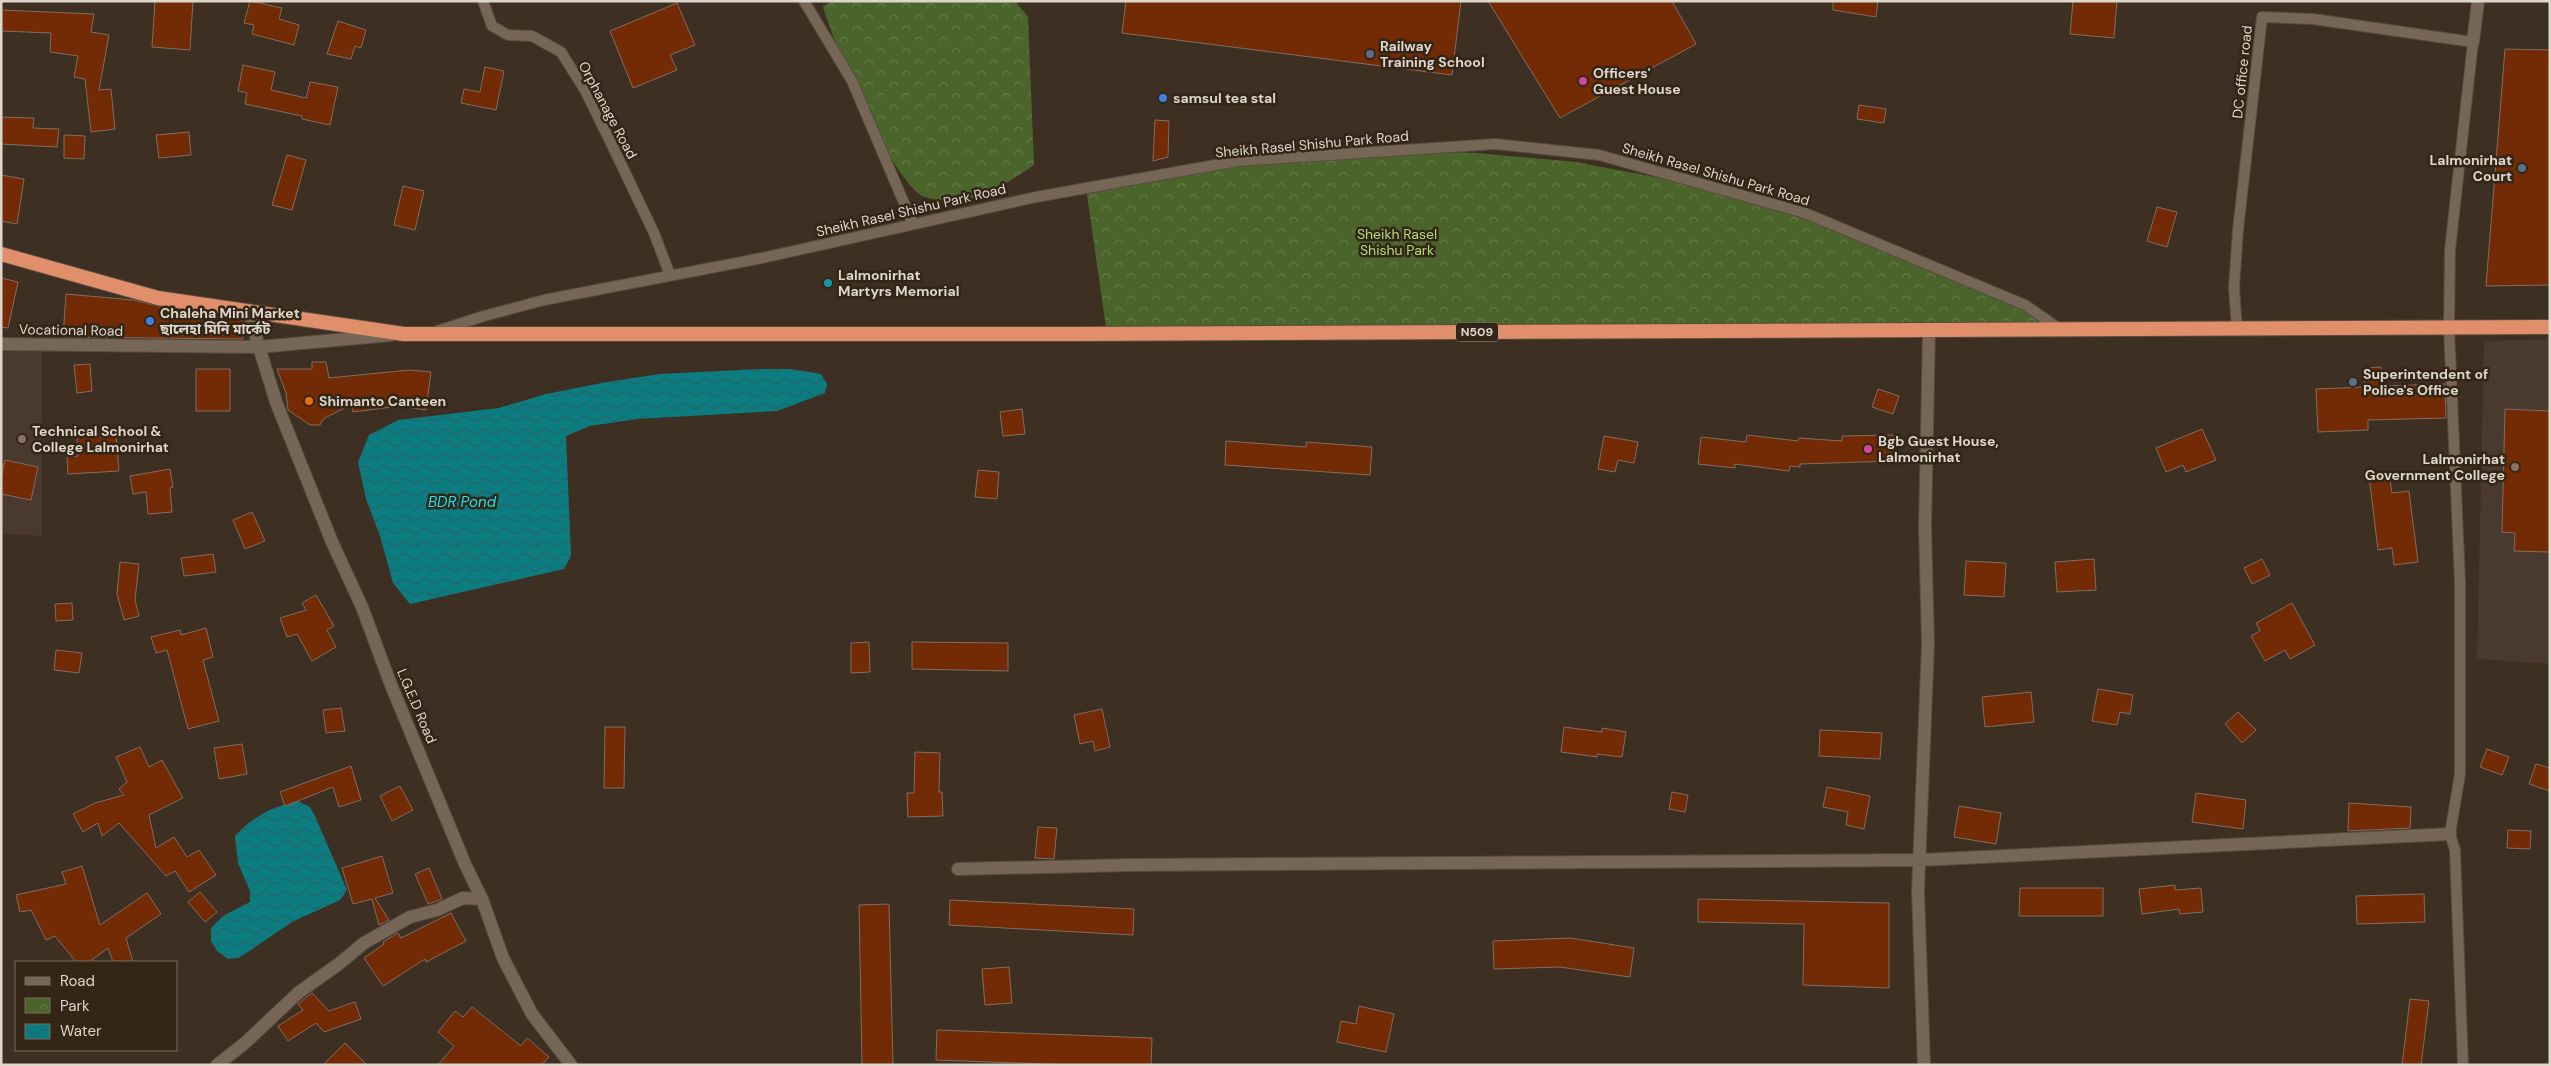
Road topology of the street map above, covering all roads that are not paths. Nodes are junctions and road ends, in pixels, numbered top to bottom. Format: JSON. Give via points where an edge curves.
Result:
{"nodes":[{"id":1,"x":483,"y":1,"type":"edge"},
{"id":2,"x":804,"y":1,"type":"edge"},
{"id":3,"x":2478,"y":1,"type":"edge"},
{"id":4,"x":2473,"y":42,"type":"junction"},
{"id":5,"x":913,"y":224,"type":"junction"},
{"id":6,"x":1,"y":254,"type":"edge"},
{"id":7,"x":670,"y":275,"type":"junction"},
{"id":8,"x":248,"y":311,"type":"junction"},
{"id":9,"x":2550,"y":327,"type":"edge"},
{"id":10,"x":2448,"y":328,"type":"junction"},
{"id":11,"x":2237,"y":329,"type":"junction"},
{"id":12,"x":1929,"y":330,"type":"junction"},
{"id":13,"x":2060,"y":330,"type":"junction"},
{"id":14,"x":404,"y":334,"type":"junction"},
{"id":15,"x":429,"y":334,"type":"junction"},
{"id":16,"x":1,"y":344,"type":"edge"},
{"id":17,"x":259,"y":347,"type":"junction"},
{"id":18,"x":2450,"y":834,"type":"junction"},
{"id":19,"x":1920,"y":860,"type":"junction"},
{"id":20,"x":958,"y":869,"type":"dead end"},
{"id":21,"x":482,"y":899,"type":"junction"},
{"id":22,"x":217,"y":1065,"type":"edge"},
{"id":23,"x":571,"y":1065,"type":"edge"},
{"id":24,"x":1924,"y":1065,"type":"edge"},
{"id":25,"x":2463,"y":1065,"type":"edge"}],
"edges":[{"from":1,"to":7,"type":"lane","name":"Orphanage Road","via":[[492,26],[508,36],[532,36],[561,52],[606,132],[654,233]]},
{"from":2,"to":5,"type":"lane","via":[[852,81]]},
{"from":3,"to":4,"type":"street"},
{"from":4,"to":10,"type":"lane","via":[[2450,250]]},
{"from":4,"to":11,"type":"lane","name":"DC office road","via":[[2313,19],[2262,18],[2238,230],[2234,288]]},
{"from":5,"to":7,"type":"lane","name":"Sheikh Rasel Shishu Park Road"},
{"from":5,"to":13,"type":"lane","name":"Sheikh Rasel Shishu Park Road","via":[[1036,196],[1238,161],[1495,144],[1599,155],[1805,213],[2025,305]]},
{"from":6,"to":8,"type":"highway","number":"N509","via":[[158,298]]},
{"from":7,"to":15,"type":"lane","name":"Sheikh Rasel Shishu Park Road","via":[[544,300]]},
{"from":8,"to":14,"type":"highway","number":"N509"},
{"from":8,"to":17,"type":"street","name":"L.G.E.D Road"},
{"from":9,"to":10,"type":"highway","number":"N509"},
{"from":10,"to":11,"type":"highway","number":"N509"},
{"from":10,"to":18,"type":"lane","via":[[2460,582],[2460,774]]},
{"from":11,"to":13,"type":"highway","number":"N509"},
{"from":12,"to":13,"type":"highway","number":"N509"},
{"from":12,"to":15,"type":"highway","number":"N509"},
{"from":12,"to":19,"type":"street","via":[[1925,528],[1928,644]]},
{"from":14,"to":15,"type":"highway","number":"N509"},
{"from":14,"to":17,"type":"street","name":"Vocational Road"},
{"from":16,"to":17,"type":"street","name":"Vocational Road"},
{"from":17,"to":21,"type":"street","name":"L.G.E.D Road","via":[[276,402],[310,488]]},
{"from":18,"to":19,"type":"street"},
{"from":18,"to":25,"type":"lane","via":[[2455,850]]},
{"from":19,"to":20,"type":"street"},
{"from":19,"to":24,"type":"street","via":[[1918,927]]},
{"from":21,"to":22,"type":"street","via":[[462,898],[437,910],[410,917],[364,943],[298,993]]},
{"from":21,"to":23,"type":"street","name":"L.G.E.D Road","via":[[504,958],[532,1014]]}]}
